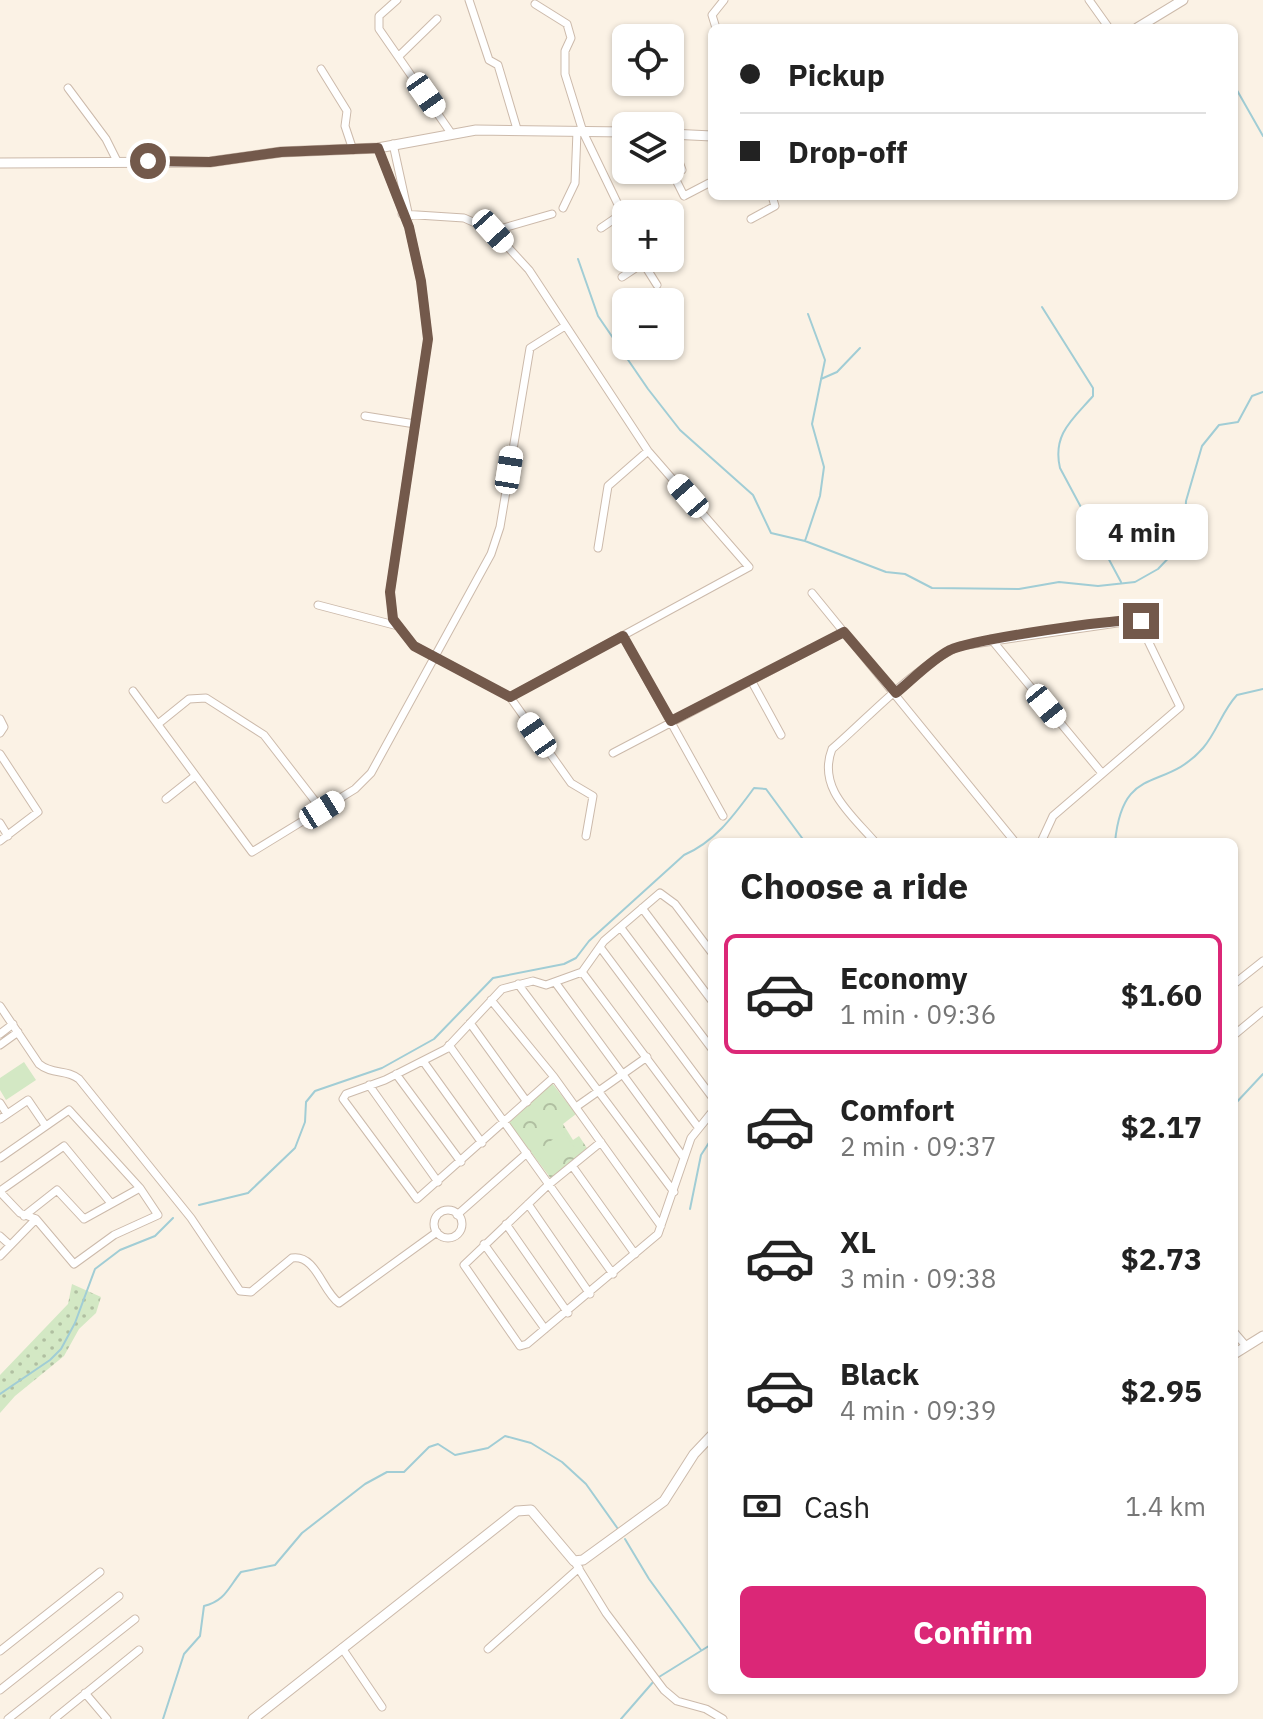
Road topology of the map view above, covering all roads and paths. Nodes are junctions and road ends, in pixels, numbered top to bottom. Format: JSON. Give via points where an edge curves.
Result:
{"nodes":[{"id":1,"x":397,"y":0,"type":"edge"},
{"id":2,"x":469,"y":0,"type":"edge"},
{"id":3,"x":724,"y":0,"type":"edge"},
{"id":4,"x":1089,"y":0,"type":"edge"},
{"id":5,"x":1183,"y":0,"type":"edge"},
{"id":6,"x":535,"y":4,"type":"dead end"},
{"id":7,"x":437,"y":19,"type":"dead end"},
{"id":8,"x":715,"y":24,"type":"edge"},
{"id":9,"x":1106,"y":24,"type":"edge"},
{"id":10,"x":1144,"y":24,"type":"edge"},
{"id":11,"x":399,"y":56,"type":"junction"},
{"id":12,"x":321,"y":69,"type":"dead end"},
{"id":13,"x":68,"y":88,"type":"dead end"},
{"id":14,"x":517,"y":129,"type":"junction"},
{"id":15,"x":580,"y":132,"type":"junction"},
{"id":16,"x":612,"y":132,"type":"edge"},
{"id":17,"x":451,"y":133,"type":"junction"},
{"id":18,"x":684,"y":135,"type":"edge"},
{"id":19,"x":708,"y":136,"type":"edge"},
{"id":20,"x":393,"y":144,"type":"junction"},
{"id":21,"x":378,"y":148,"type":"junction"},
{"id":22,"x":353,"y":150,"type":"junction"},
{"id":23,"x":117,"y":161,"type":"junction"},
{"id":24,"x":0,"y":163,"type":"edge"},
{"id":25,"x":678,"y":184,"type":"edge"},
{"id":26,"x":708,"y":184,"type":"edge"},
{"id":27,"x":616,"y":200,"type":"edge"},
{"id":28,"x":773,"y":200,"type":"edge"},
{"id":29,"x":563,"y":208,"type":"dead end"},
{"id":30,"x":406,"y":213,"type":"junction"},
{"id":31,"x":552,"y":214,"type":"dead end"},
{"id":32,"x":751,"y":219,"type":"dead end"},
{"id":33,"x":612,"y":223,"type":"edge"},
{"id":34,"x":601,"y":228,"type":"dead end"},
{"id":35,"x":493,"y":231,"type":"junction"},
{"id":36,"x":630,"y":272,"type":"edge"},
{"id":37,"x":649,"y":272,"type":"edge"},
{"id":38,"x":622,"y":277,"type":"dead end"},
{"id":39,"x":657,"y":285,"type":"dead end"},
{"id":40,"x":565,"y":326,"type":"junction"},
{"id":41,"x":365,"y":416,"type":"dead end"},
{"id":42,"x":415,"y":424,"type":"junction"},
{"id":43,"x":648,"y":451,"type":"junction"},
{"id":44,"x":598,"y":548,"type":"dead end"},
{"id":45,"x":812,"y":593,"type":"dead end"},
{"id":46,"x":318,"y":605,"type":"dead end"},
{"id":47,"x":398,"y":626,"type":"junction"},
{"id":48,"x":844,"y":632,"type":"junction"},
{"id":49,"x":623,"y":636,"type":"junction"},
{"id":50,"x":991,"y":639,"type":"junction"},
{"id":51,"x":436,"y":659,"type":"junction"},
{"id":52,"x":751,"y":680,"type":"junction"},
{"id":53,"x":133,"y":691,"type":"dead end"},
{"id":54,"x":896,"y":693,"type":"junction"},
{"id":55,"x":510,"y":697,"type":"junction"},
{"id":56,"x":0,"y":719,"type":"edge"},
{"id":57,"x":671,"y":721,"type":"junction"},
{"id":58,"x":158,"y":724,"type":"junction"},
{"id":59,"x":0,"y":733,"type":"edge"},
{"id":60,"x":781,"y":735,"type":"dead end"},
{"id":61,"x":613,"y":753,"type":"dead end"},
{"id":62,"x":0,"y":754,"type":"edge"},
{"id":63,"x":1101,"y":772,"type":"junction"},
{"id":64,"x":195,"y":776,"type":"junction"},
{"id":65,"x":166,"y":799,"type":"dead end"},
{"id":66,"x":322,"y":810,"type":"junction"},
{"id":67,"x":723,"y":816,"type":"dead end"},
{"id":68,"x":0,"y":823,"type":"edge"},
{"id":69,"x":8,"y":836,"type":"junction"},
{"id":70,"x":586,"y":836,"type":"dead end"},
{"id":71,"x":872,"y":838,"type":"edge"},
{"id":72,"x":1012,"y":838,"type":"edge"},
{"id":73,"x":1043,"y":838,"type":"edge"},
{"id":74,"x":0,"y":841,"type":"edge"},
{"id":75,"x":642,"y":908,"type":"junction"},
{"id":76,"x":621,"y":928,"type":"junction"},
{"id":77,"x":600,"y":947,"type":"junction"},
{"id":78,"x":708,"y":948,"type":"edge"},
{"id":79,"x":1263,"y":961,"type":"edge"},
{"id":80,"x":582,"y":972,"type":"junction"},
{"id":81,"x":1238,"y":981,"type":"edge"},
{"id":82,"x":555,"y":982,"type":"junction"},
{"id":83,"x":518,"y":984,"type":"junction"},
{"id":84,"x":708,"y":996,"type":"edge"},
{"id":85,"x":491,"y":1000,"type":"junction"},
{"id":86,"x":0,"y":1006,"type":"edge"},
{"id":87,"x":1263,"y":1011,"type":"edge"},
{"id":88,"x":470,"y":1023,"type":"junction"},
{"id":89,"x":13,"y":1024,"type":"junction"},
{"id":90,"x":18,"y":1032,"type":"junction"},
{"id":91,"x":1238,"y":1032,"type":"edge"},
{"id":92,"x":0,"y":1034,"type":"edge"},
{"id":93,"x":708,"y":1044,"type":"edge"},
{"id":94,"x":0,"y":1045,"type":"edge"},
{"id":95,"x":449,"y":1045,"type":"junction"},
{"id":96,"x":647,"y":1057,"type":"junction"},
{"id":97,"x":423,"y":1061,"type":"junction"},
{"id":98,"x":396,"y":1074,"type":"junction"},
{"id":99,"x":623,"y":1074,"type":"junction"},
{"id":100,"x":554,"y":1077,"type":"junction"},
{"id":101,"x":369,"y":1085,"type":"junction"},
{"id":102,"x":600,"y":1091,"type":"junction"},
{"id":103,"x":708,"y":1092,"type":"edge"},
{"id":104,"x":527,"y":1102,"type":"junction"},
{"id":105,"x":0,"y":1103,"type":"edge"},
{"id":106,"x":576,"y":1107,"type":"junction"},
{"id":107,"x":3,"y":1116,"type":"edge"},
{"id":108,"x":708,"y":1116,"type":"edge"},
{"id":109,"x":505,"y":1123,"type":"junction"},
{"id":110,"x":45,"y":1125,"type":"junction"},
{"id":111,"x":698,"y":1127,"type":"junction"},
{"id":112,"x":601,"y":1142,"type":"junction"},
{"id":113,"x":482,"y":1143,"type":"junction"},
{"id":114,"x":527,"y":1153,"type":"junction"},
{"id":115,"x":0,"y":1158,"type":"edge"},
{"id":116,"x":684,"y":1158,"type":"junction"},
{"id":117,"x":461,"y":1162,"type":"junction"},
{"id":118,"x":573,"y":1167,"type":"junction"},
{"id":119,"x":438,"y":1182,"type":"junction"},
{"id":120,"x":551,"y":1185,"type":"junction"},
{"id":121,"x":140,"y":1188,"type":"junction"},
{"id":122,"x":0,"y":1191,"type":"edge"},
{"id":123,"x":674,"y":1192,"type":"junction"},
{"id":124,"x":110,"y":1202,"type":"junction"},
{"id":125,"x":528,"y":1204,"type":"junction"},
{"id":126,"x":457,"y":1215,"type":"junction"},
{"id":127,"x":24,"y":1216,"type":"junction"},
{"id":128,"x":36,"y":1219,"type":"junction"},
{"id":129,"x":506,"y":1224,"type":"junction"},
{"id":130,"x":661,"y":1226,"type":"junction"},
{"id":131,"x":437,"y":1232,"type":"junction"},
{"id":132,"x":0,"y":1236,"type":"edge"},
{"id":133,"x":484,"y":1244,"type":"junction"},
{"id":134,"x":10,"y":1245,"type":"junction"},
{"id":135,"x":635,"y":1254,"type":"junction"},
{"id":136,"x":0,"y":1256,"type":"edge"},
{"id":137,"x":613,"y":1274,"type":"junction"},
{"id":138,"x":590,"y":1294,"type":"junction"},
{"id":139,"x":568,"y":1313,"type":"junction"},
{"id":140,"x":545,"y":1329,"type":"junction"},
{"id":141,"x":1263,"y":1336,"type":"edge"},
{"id":142,"x":1238,"y":1337,"type":"edge"},
{"id":143,"x":1246,"y":1346,"type":"junction"},
{"id":144,"x":1238,"y":1351,"type":"edge"},
{"id":145,"x":708,"y":1439,"type":"edge"},
{"id":146,"x":577,"y":1565,"type":"junction"},
{"id":147,"x":100,"y":1572,"type":"dead end"},
{"id":148,"x":119,"y":1596,"type":"dead end"},
{"id":149,"x":135,"y":1619,"type":"dead end"},
{"id":150,"x":342,"y":1648,"type":"junction"},
{"id":151,"x":488,"y":1649,"type":"dead end"},
{"id":152,"x":139,"y":1650,"type":"dead end"},
{"id":153,"x":0,"y":1651,"type":"edge"},
{"id":154,"x":0,"y":1690,"type":"edge"},
{"id":155,"x":85,"y":1693,"type":"junction"},
{"id":156,"x":382,"y":1707,"type":"dead end"},
{"id":157,"x":64,"y":1716,"type":"edge"},
{"id":158,"x":8,"y":1719,"type":"edge"},
{"id":159,"x":54,"y":1719,"type":"edge"},
{"id":160,"x":107,"y":1719,"type":"edge"},
{"id":161,"x":253,"y":1719,"type":"edge"},
{"id":162,"x":723,"y":1719,"type":"edge"}],
"edges":[{"from":1,"to":11,"type":"street","via":[[376,21]]},
{"from":2,"to":14,"type":"street","via":[[489,60],[498,65]]},
{"from":3,"to":8,"type":"street","via":[[712,15]]},
{"from":4,"to":9,"type":"street"},
{"from":5,"to":10,"type":"street"},
{"from":6,"to":15,"type":"street","via":[[567,24],[571,38],[565,74]]},
{"from":7,"to":11,"type":"street"},
{"from":11,"to":17,"type":"street"},
{"from":12,"to":22,"type":"street","via":[[347,111],[345,126]]},
{"from":13,"to":23,"type":"street"},
{"from":14,"to":15,"type":"street"},
{"from":14,"to":17,"type":"street"},
{"from":15,"to":16,"type":"street"},
{"from":15,"to":27,"type":"street"},
{"from":15,"to":29,"type":"street","via":[[575,183]]},
{"from":17,"to":20,"type":"street"},
{"from":18,"to":19,"type":"street"},
{"from":20,"to":21,"type":"street"},
{"from":20,"to":30,"type":"street"},
{"from":21,"to":22,"type":"street"},
{"from":21,"to":30,"type":"street"},
{"from":22,"to":23,"type":"street","via":[[281,152],[210,162]]},
{"from":23,"to":24,"type":"street"},
{"from":25,"to":26,"type":"street","via":[[684,196]]},
{"from":28,"to":32,"type":"street","via":[[775,206]]},
{"from":30,"to":35,"type":"street","via":[[464,218]]},
{"from":30,"to":42,"type":"street","via":[[428,339]]},
{"from":31,"to":35,"type":"street"},
{"from":33,"to":34,"type":"street"},
{"from":35,"to":40,"type":"street","via":[[529,270]]},
{"from":36,"to":38,"type":"street"},
{"from":37,"to":39,"type":"street"},
{"from":40,"to":43,"type":"street"},
{"from":40,"to":51,"type":"street","via":[[530,348],[500,527]]},
{"from":41,"to":42,"type":"street"},
{"from":42,"to":47,"type":"street","via":[[390,592]]},
{"from":43,"to":44,"type":"street","via":[[608,486]]},
{"from":43,"to":49,"type":"street","via":[[749,567]]},
{"from":45,"to":48,"type":"street"},
{"from":46,"to":47,"type":"street"},
{"from":47,"to":51,"type":"street","via":[[414,646]]},
{"from":48,"to":52,"type":"street"},
{"from":48,"to":54,"type":"street"},
{"from":49,"to":55,"type":"street"},
{"from":49,"to":57,"type":"street"},
{"from":50,"to":54,"type":"street","via":[[946,652]]},
{"from":50,"to":63,"type":"street"},
{"from":50,"to":63,"type":"street","via":[[1138,620],[1143,624],[1180,707]]},
{"from":51,"to":55,"type":"street"},
{"from":51,"to":66,"type":"street","via":[[371,773]]},
{"from":52,"to":57,"type":"street"},
{"from":52,"to":60,"type":"street"},
{"from":53,"to":58,"type":"street"},
{"from":54,"to":71,"type":"street","via":[[832,749],[827,762],[830,787]]},
{"from":54,"to":72,"type":"street"},
{"from":55,"to":70,"type":"street","via":[[571,783],[593,796]]},
{"from":56,"to":59,"type":"street"},
{"from":57,"to":61,"type":"street"},
{"from":57,"to":67,"type":"street"},
{"from":58,"to":64,"type":"street"},
{"from":58,"to":66,"type":"street","via":[[189,699],[206,698],[264,735]]},
{"from":62,"to":69,"type":"street","via":[[38,812]]},
{"from":63,"to":73,"type":"street","via":[[1053,816]]},
{"from":64,"to":65,"type":"street"},
{"from":64,"to":66,"type":"street","via":[[252,852]]},
{"from":68,"to":69,"type":"street"},
{"from":69,"to":74,"type":"street"},
{"from":75,"to":76,"type":"street"},
{"from":75,"to":78,"type":"street","via":[[658,894],[666,894]]},
{"from":75,"to":84,"type":"street"},
{"from":76,"to":77,"type":"street"},
{"from":76,"to":93,"type":"street"},
{"from":77,"to":80,"type":"street"},
{"from":77,"to":103,"type":"street"},
{"from":79,"to":81,"type":"street"},
{"from":80,"to":82,"type":"street"},
{"from":80,"to":96,"type":"street"},
{"from":82,"to":83,"type":"street"},
{"from":82,"to":99,"type":"street"},
{"from":83,"to":85,"type":"street"},
{"from":83,"to":102,"type":"street"},
{"from":85,"to":88,"type":"street"},
{"from":85,"to":100,"type":"street"},
{"from":86,"to":89,"type":"street"},
{"from":87,"to":91,"type":"street"},
{"from":88,"to":95,"type":"street"},
{"from":88,"to":104,"type":"street"},
{"from":89,"to":90,"type":"street"},
{"from":89,"to":92,"type":"street"},
{"from":90,"to":94,"type":"street"},
{"from":90,"to":131,"type":"street","via":[[44,1068],[79,1079],[246,1294],[300,1257],[339,1303]]},
{"from":95,"to":97,"type":"street"},
{"from":95,"to":109,"type":"street"},
{"from":96,"to":99,"type":"street"},
{"from":96,"to":111,"type":"street"},
{"from":97,"to":98,"type":"street"},
{"from":97,"to":113,"type":"street"},
{"from":98,"to":101,"type":"street"},
{"from":98,"to":117,"type":"street"},
{"from":99,"to":102,"type":"street"},
{"from":99,"to":116,"type":"street"},
{"from":100,"to":104,"type":"street"},
{"from":100,"to":106,"type":"street"},
{"from":101,"to":119,"type":"street"},
{"from":101,"to":119,"type":"street","via":[[346,1094],[348,1108],[417,1199]]},
{"from":102,"to":106,"type":"street"},
{"from":102,"to":123,"type":"street"},
{"from":104,"to":109,"type":"street"},
{"from":105,"to":107,"type":"street"},
{"from":106,"to":112,"type":"street"},
{"from":107,"to":110,"type":"street","via":[[28,1100]]},
{"from":108,"to":111,"type":"street"},
{"from":109,"to":113,"type":"street"},
{"from":109,"to":114,"type":"street"},
{"from":110,"to":115,"type":"street"},
{"from":110,"to":121,"type":"street","via":[[72,1111]]},
{"from":111,"to":116,"type":"street"},
{"from":112,"to":118,"type":"street"},
{"from":112,"to":130,"type":"street"},
{"from":113,"to":117,"type":"street"},
{"from":114,"to":120,"type":"street"},
{"from":114,"to":126,"type":"street"},
{"from":116,"to":123,"type":"street"},
{"from":117,"to":119,"type":"street"},
{"from":118,"to":120,"type":"street"},
{"from":118,"to":135,"type":"street"},
{"from":120,"to":125,"type":"street"},
{"from":120,"to":137,"type":"street"},
{"from":121,"to":124,"type":"street"},
{"from":121,"to":128,"type":"street","via":[[157,1217],[114,1235],[74,1264]]},
{"from":122,"to":124,"type":"street","via":[[64,1146]]},
{"from":122,"to":127,"type":"street"},
{"from":123,"to":130,"type":"street"},
{"from":124,"to":127,"type":"street","via":[[84,1219],[57,1190]]},
{"from":125,"to":129,"type":"street"},
{"from":125,"to":138,"type":"street"},
{"from":126,"to":131,"type":"street","via":[[447,1210],[437,1215]]},
{"from":126,"to":131,"type":"street","via":[[461,1227],[456,1235],[448,1238]]},
{"from":127,"to":128,"type":"street"},
{"from":128,"to":134,"type":"street"},
{"from":129,"to":133,"type":"street"},
{"from":129,"to":139,"type":"street"},
{"from":130,"to":135,"type":"street"},
{"from":132,"to":134,"type":"street"},
{"from":133,"to":140,"type":"street"},
{"from":133,"to":140,"type":"street","via":[[464,1265],[514,1339],[520,1346],[527,1344]]},
{"from":134,"to":136,"type":"street"},
{"from":135,"to":137,"type":"street"},
{"from":137,"to":138,"type":"street"},
{"from":138,"to":139,"type":"street"},
{"from":139,"to":140,"type":"street"},
{"from":141,"to":143,"type":"street"},
{"from":142,"to":143,"type":"street"},
{"from":143,"to":144,"type":"street"},
{"from":145,"to":146,"type":"street","via":[[664,1501]]},
{"from":146,"to":150,"type":"street","via":[[524,1508]]},
{"from":146,"to":151,"type":"street"},
{"from":146,"to":162,"type":"street","via":[[660,1685],[677,1701]]},
{"from":147,"to":153,"type":"street"},
{"from":148,"to":154,"type":"street"},
{"from":149,"to":158,"type":"street"},
{"from":150,"to":156,"type":"street"},
{"from":150,"to":161,"type":"street"},
{"from":152,"to":155,"type":"street"},
{"from":155,"to":157,"type":"street"},
{"from":155,"to":160,"type":"street"},
{"from":157,"to":159,"type":"street"}]}
